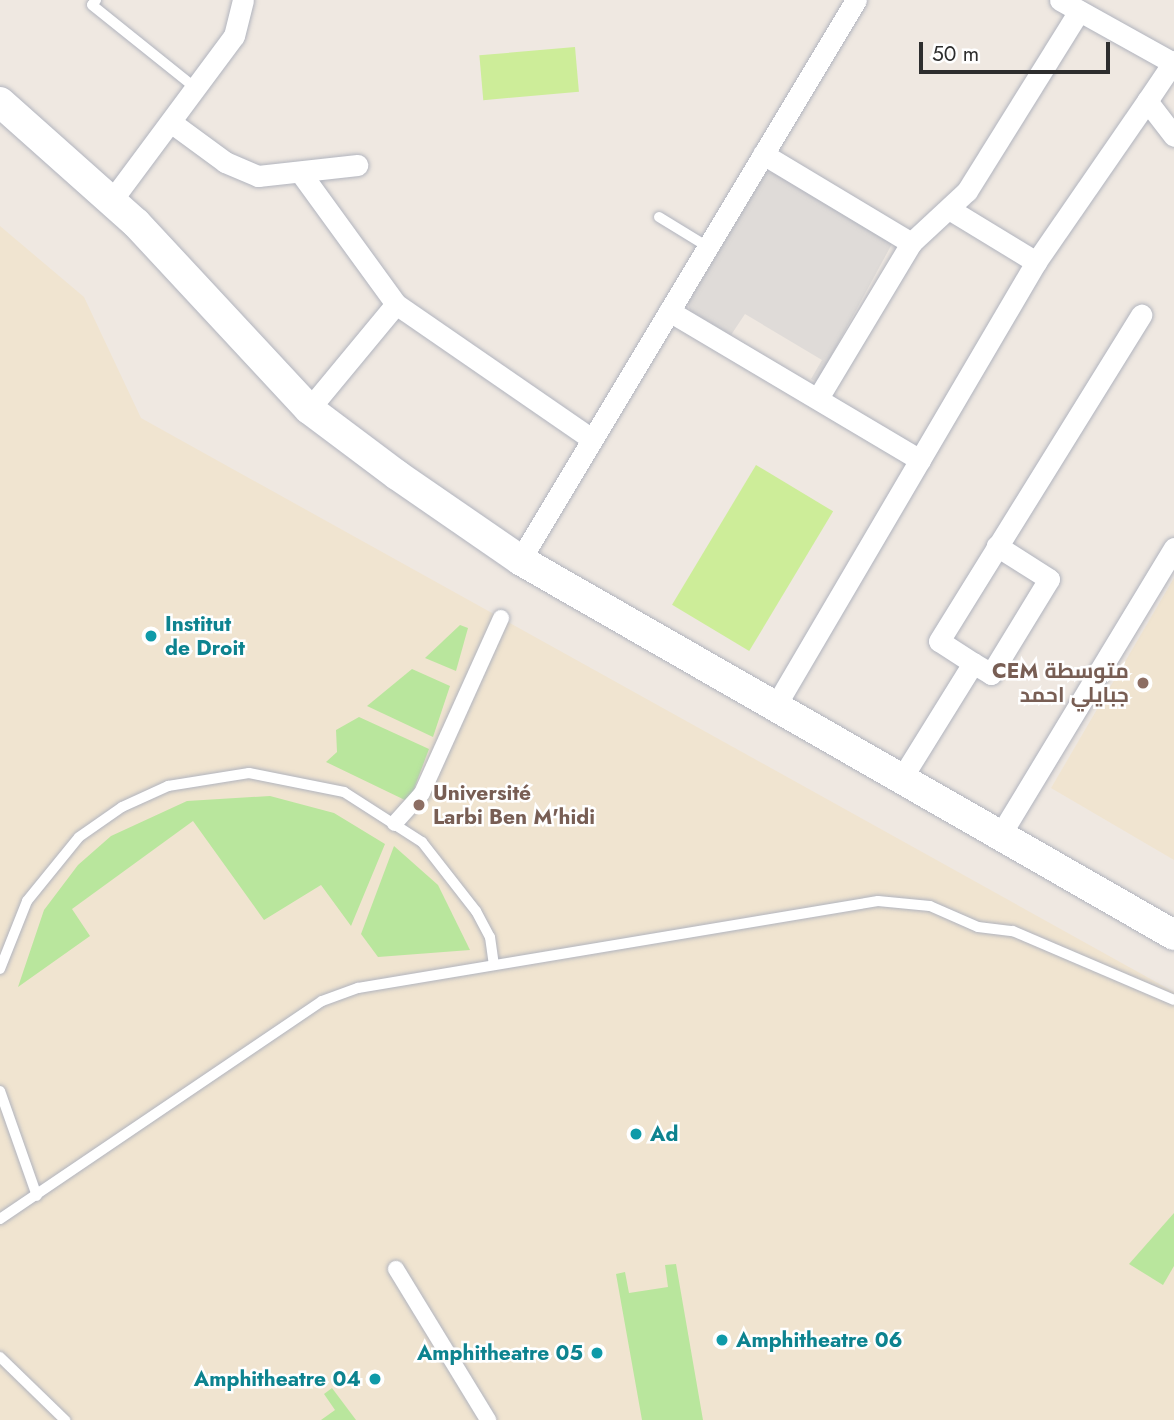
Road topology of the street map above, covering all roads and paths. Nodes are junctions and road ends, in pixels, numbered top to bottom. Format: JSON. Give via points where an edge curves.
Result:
{"nodes":[{"id":1,"x":96,"y":0,"type":"edge"},
{"id":2,"x":243,"y":0,"type":"edge"},
{"id":3,"x":856,"y":0,"type":"edge"},
{"id":4,"x":1060,"y":0,"type":"edge"},
{"id":5,"x":1079,"y":11,"type":"junction"},
{"id":6,"x":1173,"y":62,"type":"edge"},
{"id":7,"x":197,"y":89,"type":"junction"},
{"id":8,"x":1147,"y":101,"type":"junction"},
{"id":9,"x":0,"y":102,"type":"edge"},
{"id":10,"x":172,"y":123,"type":"junction"},
{"id":11,"x":1174,"y":136,"type":"edge"},
{"id":12,"x":763,"y":154,"type":"junction"},
{"id":13,"x":357,"y":164,"type":"dead end"},
{"id":14,"x":300,"y":172,"type":"junction"},
{"id":15,"x":112,"y":200,"type":"junction"},
{"id":16,"x":949,"y":209,"type":"junction"},
{"id":17,"x":659,"y":218,"type":"dead end"},
{"id":18,"x":911,"y":243,"type":"junction"},
{"id":19,"x":708,"y":247,"type":"junction"},
{"id":20,"x":1036,"y":262,"type":"junction"},
{"id":21,"x":396,"y":304,"type":"junction"},
{"id":22,"x":669,"y":311,"type":"junction"},
{"id":23,"x":1141,"y":314,"type":"dead end"},
{"id":24,"x":818,"y":398,"type":"junction"},
{"id":25,"x":309,"y":409,"type":"junction"},
{"id":26,"x":592,"y":439,"type":"junction"},
{"id":27,"x":920,"y":460,"type":"junction"},
{"id":28,"x":997,"y":546,"type":"junction"},
{"id":29,"x":1174,"y":548,"type":"edge"},
{"id":30,"x":520,"y":559,"type":"junction"},
{"id":31,"x":501,"y":618,"type":"dead end"},
{"id":32,"x":973,"y":663,"type":"junction"},
{"id":33,"x":776,"y":705,"type":"junction"},
{"id":34,"x":903,"y":776,"type":"junction"},
{"id":35,"x":395,"y":823,"type":"junction"},
{"id":36,"x":1002,"y":832,"type":"junction"},
{"id":37,"x":1174,"y":935,"type":"edge"},
{"id":38,"x":494,"y":965,"type":"junction"},
{"id":39,"x":0,"y":968,"type":"edge"},
{"id":40,"x":1174,"y":1000,"type":"edge"},
{"id":41,"x":0,"y":1091,"type":"edge"},
{"id":42,"x":37,"y":1196,"type":"junction"},
{"id":43,"x":0,"y":1219,"type":"edge"},
{"id":44,"x":396,"y":1269,"type":"dead end"},
{"id":45,"x":0,"y":1357,"type":"edge"},
{"id":46,"x":65,"y":1420,"type":"edge"},
{"id":47,"x":488,"y":1420,"type":"edge"}],
"edges":[{"from":1,"to":7,"type":"lane","via":[[92,5]]},
{"from":2,"to":7,"type":"street","via":[[234,36]]},
{"from":3,"to":12,"type":"street"},
{"from":4,"to":5,"type":"street"},
{"from":5,"to":6,"type":"street"},
{"from":5,"to":16,"type":"street","via":[[967,191]]},
{"from":6,"to":8,"type":"street"},
{"from":7,"to":10,"type":"street"},
{"from":8,"to":11,"type":"street"},
{"from":8,"to":20,"type":"street"},
{"from":9,"to":15,"type":"main road"},
{"from":10,"to":14,"type":"street","via":[[258,176]]},
{"from":10,"to":15,"type":"street"},
{"from":12,"to":18,"type":"street"},
{"from":12,"to":19,"type":"street"},
{"from":13,"to":14,"type":"street"},
{"from":14,"to":21,"type":"street"},
{"from":15,"to":25,"type":"main road"},
{"from":16,"to":18,"type":"street"},
{"from":16,"to":20,"type":"street"},
{"from":17,"to":19,"type":"lane"},
{"from":18,"to":24,"type":"street"},
{"from":19,"to":22,"type":"street"},
{"from":20,"to":27,"type":"street"},
{"from":21,"to":25,"type":"street"},
{"from":21,"to":26,"type":"street"},
{"from":22,"to":24,"type":"street"},
{"from":22,"to":26,"type":"street"},
{"from":23,"to":28,"type":"street"},
{"from":24,"to":27,"type":"street"},
{"from":25,"to":30,"type":"main road"},
{"from":26,"to":30,"type":"street"},
{"from":27,"to":33,"type":"street"},
{"from":28,"to":32,"type":"street","via":[[939,641]]},
{"from":28,"to":32,"type":"street","via":[[1049,579],[991,674]]},
{"from":29,"to":36,"type":"street"},
{"from":30,"to":33,"type":"main road"},
{"from":31,"to":35,"type":"street","via":[[422,793]]},
{"from":32,"to":34,"type":"street"},
{"from":33,"to":34,"type":"main road"},
{"from":34,"to":36,"type":"main road"},
{"from":35,"to":38,"type":"lane","via":[[422,842],[459,885],[490,937]]},
{"from":35,"to":39,"type":"lane","via":[[344,792],[282,776],[217,775],[168,786],[101,820],[59,857],[27,901]]},
{"from":36,"to":37,"type":"main road"},
{"from":38,"to":40,"type":"lane","via":[[878,901],[930,906],[978,927],[1013,931]]},
{"from":38,"to":42,"type":"lane","via":[[358,988],[322,1002]]},
{"from":41,"to":42,"type":"lane"},
{"from":42,"to":43,"type":"lane"},
{"from":44,"to":47,"type":"street"},
{"from":45,"to":46,"type":"lane"}]}
